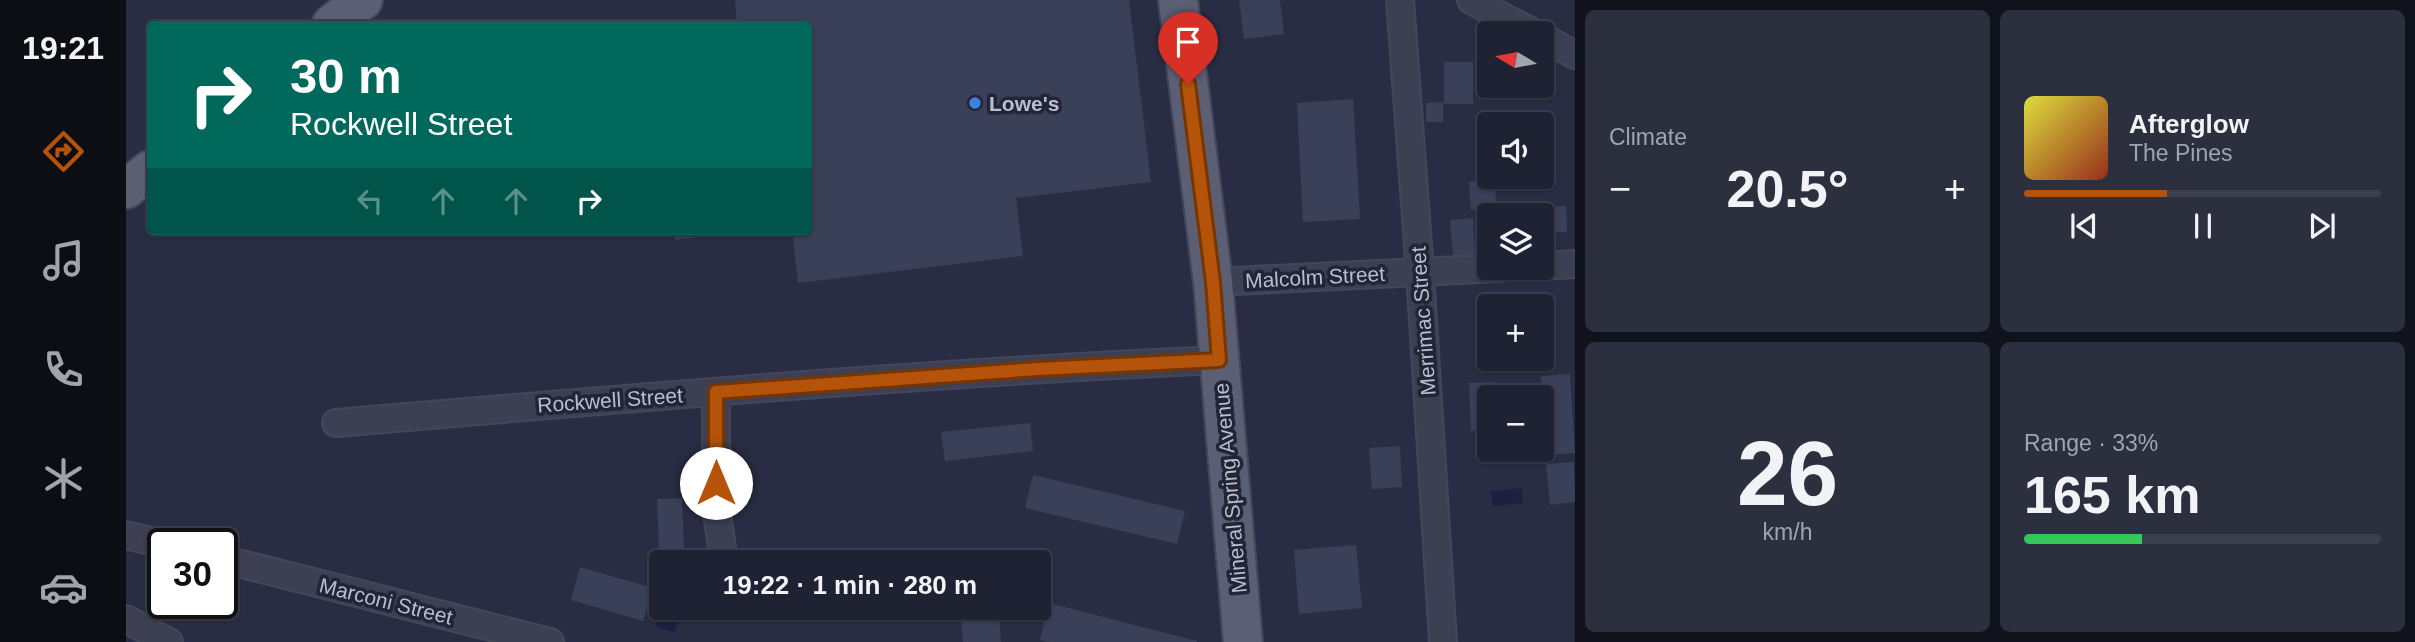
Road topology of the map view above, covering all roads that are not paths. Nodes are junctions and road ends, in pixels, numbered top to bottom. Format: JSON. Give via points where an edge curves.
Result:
{"nodes":[{"id":1,"x":363,"y":0,"type":"edge"},
{"id":2,"x":1178,"y":0,"type":"edge"},
{"id":3,"x":1400,"y":0,"type":"edge"},
{"id":4,"x":1471,"y":0,"type":"edge"},
{"id":5,"x":336,"y":21,"type":"edge"},
{"id":6,"x":1511,"y":21,"type":"edge"},
{"id":7,"x":1554,"y":44,"type":"edge"},
{"id":8,"x":1575,"y":55,"type":"edge"},
{"id":9,"x":147,"y":172,"type":"edge"},
{"id":10,"x":126,"y":190,"type":"edge"},
{"id":11,"x":1575,"y":264,"type":"edge"},
{"id":12,"x":1554,"y":265,"type":"edge"},
{"id":13,"x":1477,"y":269,"type":"edge"},
{"id":14,"x":1420,"y":272,"type":"junction"},
{"id":15,"x":1213,"y":282,"type":"junction"},
{"id":16,"x":1219,"y":360,"type":"junction"},
{"id":17,"x":716,"y":392,"type":"junction"},
{"id":18,"x":336,"y":423,"type":"dead end"},
{"id":19,"x":126,"y":535,"type":"edge"},
{"id":20,"x":147,"y":540,"type":"edge"},
{"id":21,"x":722,"y":550,"type":"edge"},
{"id":22,"x":238,"y":563,"type":"edge"},
{"id":23,"x":126,"y":619,"type":"edge"},
{"id":24,"x":169,"y":642,"type":"edge"},
{"id":25,"x":550,"y":642,"type":"edge"},
{"id":26,"x":1243,"y":642,"type":"edge"},
{"id":27,"x":1443,"y":642,"type":"edge"}],
"edges":[{"from":1,"to":5,"type":"main road"},
{"from":2,"to":15,"type":"main road","name":"Mineral Spring Avenue"},
{"from":3,"to":14,"type":"street","name":"Merrimac Street"},
{"from":4,"to":6,"type":"street"},
{"from":7,"to":8,"type":"street"},
{"from":9,"to":10,"type":"main road"},
{"from":11,"to":12,"type":"street"},
{"from":13,"to":14,"type":"street","name":"Malcolm Street"},
{"from":14,"to":15,"type":"street","name":"Malcolm Street"},
{"from":14,"to":27,"type":"street","name":"Merrimac Street"},
{"from":15,"to":16,"type":"main road","name":"Mineral Spring Avenue"},
{"from":16,"to":17,"type":"street","name":"Rockwell Street"},
{"from":16,"to":26,"type":"main road","name":"Mineral Spring Avenue"},
{"from":17,"to":18,"type":"street","name":"Rockwell Street"},
{"from":17,"to":21,"type":"street","via":[[716,506]]},
{"from":19,"to":20,"type":"street"},
{"from":22,"to":25,"type":"street","name":"Marconi Street"},
{"from":23,"to":24,"type":"street"}]}
